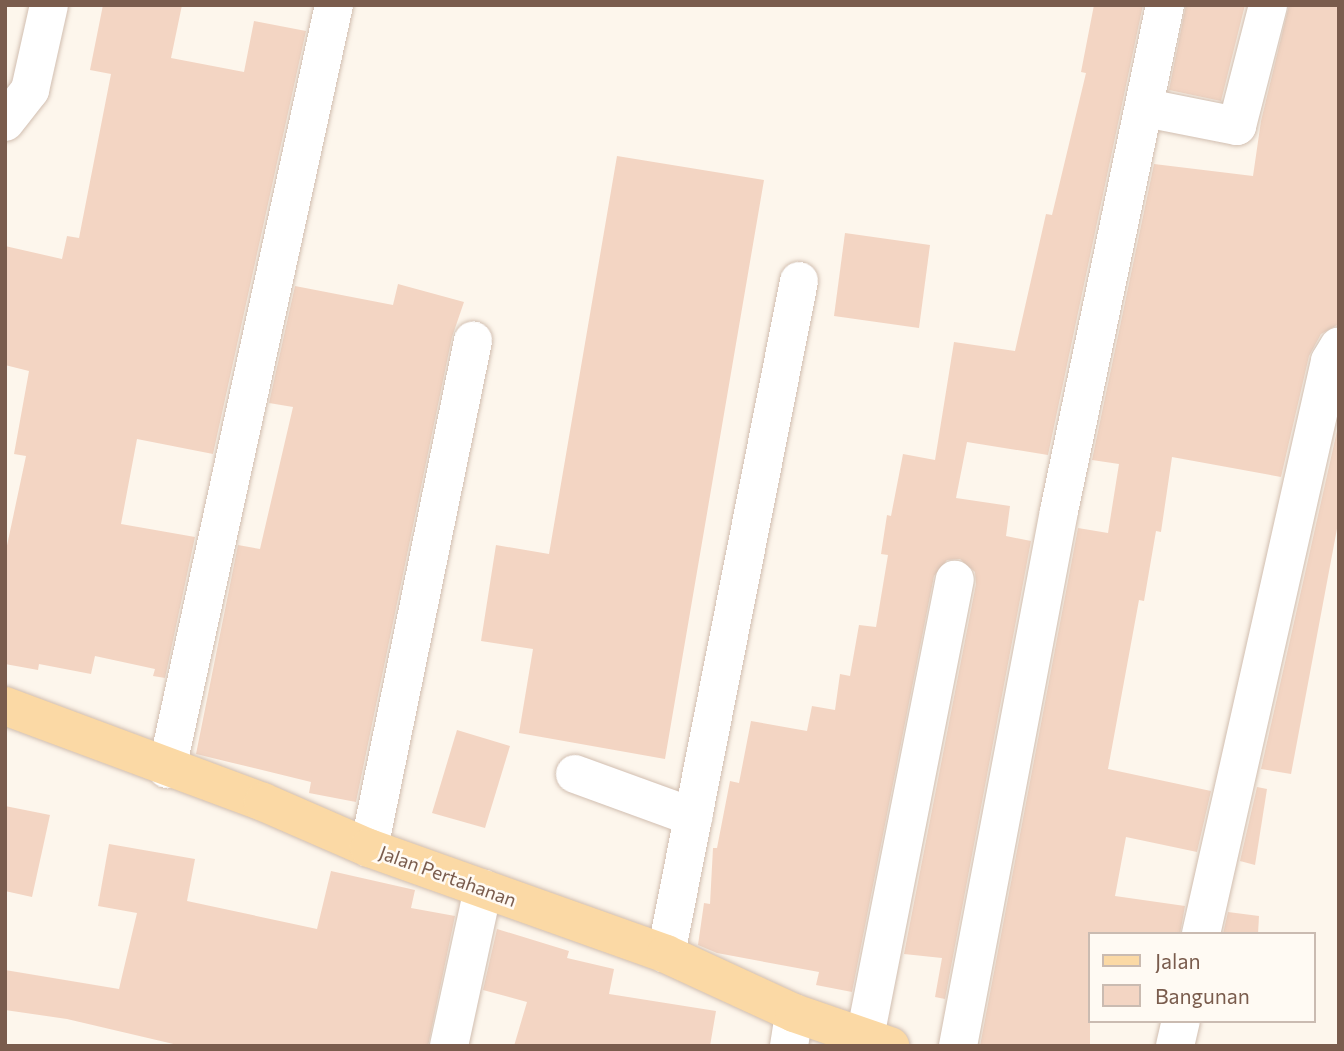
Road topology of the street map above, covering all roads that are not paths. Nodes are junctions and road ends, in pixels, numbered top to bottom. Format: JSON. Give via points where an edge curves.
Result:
{"nodes":[{"id":1,"x":49,"y":5,"type":"edge"},
{"id":2,"x":334,"y":5,"type":"edge"},
{"id":3,"x":1165,"y":5,"type":"edge"},
{"id":4,"x":1268,"y":5,"type":"edge"},
{"id":5,"x":1146,"y":108,"type":"junction"},
{"id":6,"x":5,"y":122,"type":"edge"},
{"id":7,"x":799,"y":281,"type":"dead end"},
{"id":8,"x":473,"y":341,"type":"dead end"},
{"id":9,"x":1339,"y":346,"type":"edge"},
{"id":10,"x":955,"y":580,"type":"dead end"},
{"id":11,"x":5,"y":706,"type":"edge"},
{"id":12,"x":167,"y":769,"type":"junction"},
{"id":13,"x":575,"y":774,"type":"dead end"},
{"id":14,"x":693,"y":817,"type":"junction"},
{"id":15,"x":369,"y":848,"type":"junction"},
{"id":16,"x":483,"y":889,"type":"junction"},
{"id":17,"x":1201,"y":932,"type":"edge"},
{"id":18,"x":666,"y":954,"type":"junction"},
{"id":19,"x":1181,"y":1023,"type":"edge"},
{"id":20,"x":792,"y":1029,"type":"edge"},
{"id":21,"x":878,"y":1041,"type":"edge"},
{"id":22,"x":449,"y":1046,"type":"edge"},
{"id":23,"x":958,"y":1046,"type":"edge"},
{"id":24,"x":1175,"y":1046,"type":"edge"}],
"edges":[{"from":1,"to":6,"type":"street","via":[[30,90]]},
{"from":2,"to":12,"type":"street"},
{"from":3,"to":5,"type":"street"},
{"from":4,"to":5,"type":"street","via":[[1237,126]]},
{"from":5,"to":23,"type":"street","via":[[1059,511]]},
{"from":7,"to":14,"type":"street"},
{"from":8,"to":15,"type":"street"},
{"from":9,"to":17,"type":"street","via":[[1331,362]]},
{"from":10,"to":21,"type":"street"},
{"from":11,"to":12,"type":"main road","name":"Jalan Pertahanan"},
{"from":12,"to":15,"type":"main road","name":"Jalan Pertahanan","via":[[263,802]]},
{"from":13,"to":14,"type":"street"},
{"from":14,"to":18,"type":"street"},
{"from":15,"to":16,"type":"main road","name":"Jalan Pertahanan"},
{"from":16,"to":18,"type":"main road","name":"Jalan Pertahanan"},
{"from":16,"to":22,"type":"street"},
{"from":18,"to":20,"type":"main road","name":"Jalan Pertahanan"},
{"from":19,"to":24,"type":"street"},
{"from":20,"to":21,"type":"main road","name":"Jalan Pertahanan"}]}
